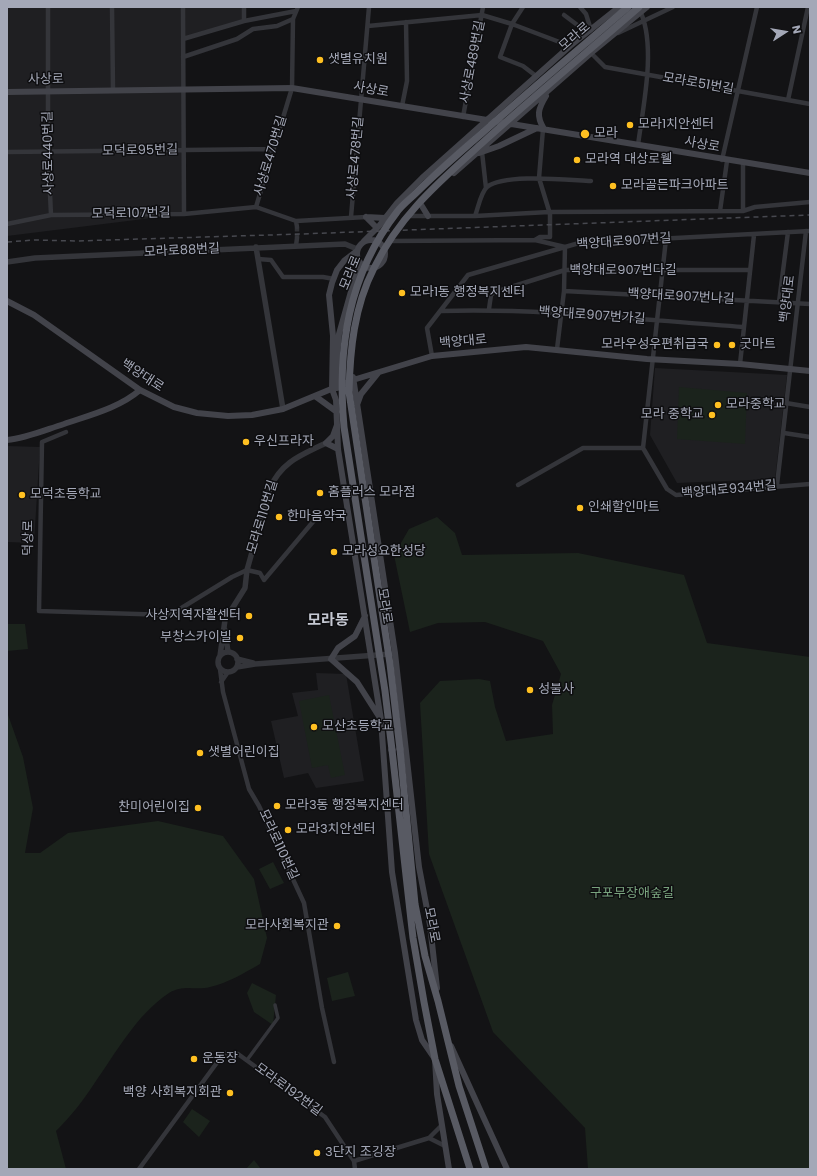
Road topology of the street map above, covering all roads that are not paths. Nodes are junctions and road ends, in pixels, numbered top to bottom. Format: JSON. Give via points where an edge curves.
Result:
{"nodes":[{"id":1,"x":48,"y":7,"type":"edge"},
{"id":2,"x":112,"y":7,"type":"edge"},
{"id":3,"x":183,"y":7,"type":"edge"},
{"id":4,"x":244,"y":7,"type":"edge"},
{"id":5,"x":369,"y":7,"type":"edge"},
{"id":6,"x":483,"y":7,"type":"edge"},
{"id":7,"x":523,"y":7,"type":"edge"},
{"id":8,"x":580,"y":7,"type":"edge"},
{"id":9,"x":619,"y":7,"type":"edge"},
{"id":10,"x":628,"y":7,"type":"edge"},
{"id":11,"x":647,"y":7,"type":"edge"},
{"id":12,"x":673,"y":7,"type":"edge"},
{"id":13,"x":757,"y":7,"type":"edge"},
{"id":14,"x":808,"y":7,"type":"edge"},
{"id":15,"x":297,"y":9,"type":"edge"},
{"id":16,"x":640,"y":10,"type":"edge"},
{"id":17,"x":564,"y":15,"type":"dead end"},
{"id":18,"x":482,"y":16,"type":"junction"},
{"id":19,"x":292,"y":19,"type":"junction"},
{"id":20,"x":244,"y":21,"type":"junction"},
{"id":21,"x":644,"y":21,"type":"junction"},
{"id":22,"x":406,"y":22,"type":"junction"},
{"id":23,"x":512,"y":24,"type":"junction"},
{"id":24,"x":368,"y":26,"type":"junction"},
{"id":25,"x":591,"y":30,"type":"junction"},
{"id":26,"x":585,"y":34,"type":"junction"},
{"id":27,"x":613,"y":35,"type":"junction"},
{"id":28,"x":183,"y":39,"type":"junction"},
{"id":29,"x":570,"y":46,"type":"junction"},
{"id":30,"x":591,"y":54,"type":"junction"},
{"id":31,"x":184,"y":57,"type":"junction"},
{"id":32,"x":647,"y":75,"type":"junction"},
{"id":33,"x":536,"y":76,"type":"junction"},
{"id":34,"x":292,"y":88,"type":"junction"},
{"id":35,"x":184,"y":89,"type":"junction"},
{"id":36,"x":113,"y":90,"type":"junction"},
{"id":37,"x":48,"y":91,"type":"junction"},
{"id":38,"x":738,"y":91,"type":"junction"},
{"id":39,"x":7,"y":92,"type":"edge"},
{"id":40,"x":548,"y":92,"type":"junction"},
{"id":41,"x":361,"y":99,"type":"junction"},
{"id":42,"x":788,"y":100,"type":"junction"},
{"id":43,"x":810,"y":104,"type":"edge"},
{"id":44,"x":402,"y":106,"type":"junction"},
{"id":45,"x":463,"y":117,"type":"junction"},
{"id":46,"x":471,"y":118,"type":"junction"},
{"id":47,"x":487,"y":120,"type":"junction"},
{"id":48,"x":510,"y":124,"type":"junction"},
{"id":49,"x":541,"y":129,"type":"junction"},
{"id":50,"x":475,"y":130,"type":"junction"},
{"id":51,"x":638,"y":145,"type":"junction"},
{"id":52,"x":274,"y":149,"type":"junction"},
{"id":53,"x":184,"y":150,"type":"junction"},
{"id":54,"x":48,"y":151,"type":"junction"},
{"id":55,"x":7,"y":152,"type":"edge"},
{"id":56,"x":482,"y":152,"type":"junction"},
{"id":57,"x":473,"y":157,"type":"junction"},
{"id":58,"x":724,"y":160,"type":"junction"},
{"id":59,"x":743,"y":163,"type":"junction"},
{"id":60,"x":809,"y":172,"type":"edge"},
{"id":61,"x":539,"y":178,"type":"junction"},
{"id":62,"x":591,"y":181,"type":"dead end"},
{"id":63,"x":486,"y":188,"type":"junction"},
{"id":64,"x":810,"y":202,"type":"edge"},
{"id":65,"x":420,"y":203,"type":"junction"},
{"id":66,"x":256,"y":207,"type":"junction"},
{"id":67,"x":720,"y":211,"type":"junction"},
{"id":68,"x":744,"y":211,"type":"junction"},
{"id":69,"x":549,"y":212,"type":"junction"},
{"id":70,"x":184,"y":214,"type":"junction"},
{"id":71,"x":51,"y":215,"type":"junction"},
{"id":72,"x":408,"y":216,"type":"junction"},
{"id":73,"x":428,"y":216,"type":"junction"},
{"id":74,"x":475,"y":216,"type":"junction"},
{"id":75,"x":351,"y":217,"type":"junction"},
{"id":76,"x":366,"y":217,"type":"junction"},
{"id":77,"x":385,"y":218,"type":"junction"},
{"id":78,"x":296,"y":221,"type":"junction"},
{"id":79,"x":7,"y":224,"type":"edge"},
{"id":80,"x":297,"y":227,"type":"tunnel mouth"},
{"id":81,"x":377,"y":228,"type":"junction"},
{"id":82,"x":808,"y":231,"type":"edge"},
{"id":83,"x":788,"y":232,"type":"junction"},
{"id":84,"x":754,"y":234,"type":"junction"},
{"id":85,"x":297,"y":238,"type":"tunnel mouth"},
{"id":86,"x":666,"y":239,"type":"junction"},
{"id":87,"x":535,"y":240,"type":"junction"},
{"id":88,"x":390,"y":241,"type":"junction"},
{"id":89,"x":364,"y":242,"type":"junction"},
{"id":90,"x":296,"y":246,"type":"junction"},
{"id":91,"x":256,"y":247,"type":"junction"},
{"id":92,"x":565,"y":247,"type":"junction"},
{"id":93,"x":384,"y":248,"type":"junction"},
{"id":94,"x":357,"y":250,"type":"junction"},
{"id":95,"x":258,"y":259,"type":"junction"},
{"id":96,"x":7,"y":262,"type":"edge"},
{"id":97,"x":359,"y":263,"type":"junction"},
{"id":98,"x":376,"y":267,"type":"junction"},
{"id":99,"x":565,"y":270,"type":"junction"},
{"id":100,"x":662,"y":270,"type":"junction"},
{"id":101,"x":750,"y":270,"type":"junction"},
{"id":102,"x":334,"y":279,"type":"junction"},
{"id":103,"x":564,"y":291,"type":"junction"},
{"id":104,"x":659,"y":296,"type":"junction"},
{"id":105,"x":747,"y":300,"type":"junction"},
{"id":106,"x":7,"y":301,"type":"edge"},
{"id":107,"x":779,"y":302,"type":"junction"},
{"id":108,"x":798,"y":303,"type":"junction"},
{"id":109,"x":810,"y":304,"type":"edge"},
{"id":110,"x":489,"y":310,"type":"junction"},
{"id":111,"x":441,"y":311,"type":"junction"},
{"id":112,"x":562,"y":312,"type":"junction"},
{"id":113,"x":656,"y":321,"type":"junction"},
{"id":114,"x":744,"y":327,"type":"junction"},
{"id":115,"x":558,"y":349,"type":"junction"},
{"id":116,"x":432,"y":356,"type":"junction"},
{"id":117,"x":651,"y":359,"type":"junction"},
{"id":118,"x":740,"y":364,"type":"junction"},
{"id":119,"x":790,"y":369,"type":"junction"},
{"id":120,"x":810,"y":371,"type":"edge"},
{"id":121,"x":378,"y":373,"type":"junction"},
{"id":122,"x":353,"y":380,"type":"junction"},
{"id":123,"x":335,"y":388,"type":"junction"},
{"id":124,"x":140,"y":390,"type":"junction"},
{"id":125,"x":315,"y":396,"type":"junction"},
{"id":126,"x":786,"y":403,"type":"junction"},
{"id":127,"x":357,"y":405,"type":"junction"},
{"id":128,"x":810,"y":407,"type":"edge"},
{"id":129,"x":283,"y":409,"type":"junction"},
{"id":130,"x":337,"y":412,"type":"junction"},
{"id":131,"x":338,"y":421,"type":"junction"},
{"id":132,"x":66,"y":432,"type":"dead end"},
{"id":133,"x":784,"y":433,"type":"junction"},
{"id":134,"x":810,"y":437,"type":"edge"},
{"id":135,"x":7,"y":440,"type":"edge"},
{"id":136,"x":326,"y":443,"type":"junction"},
{"id":137,"x":643,"y":448,"type":"junction"},
{"id":138,"x":338,"y":449,"type":"junction"},
{"id":139,"x":366,"y":467,"type":"junction"},
{"id":140,"x":343,"y":477,"type":"junction"},
{"id":141,"x":810,"y":484,"type":"edge"},
{"id":142,"x":518,"y":485,"type":"dead end"},
{"id":143,"x":777,"y":485,"type":"junction"},
{"id":144,"x":317,"y":517,"type":"dead end"},
{"id":145,"x":247,"y":570,"type":"junction"},
{"id":146,"x":39,"y":612,"type":"joint"},
{"id":147,"x":365,"y":616,"type":"junction"},
{"id":148,"x":225,"y":620,"type":"junction"},
{"id":149,"x":228,"y":652,"type":"junction"},
{"id":150,"x":395,"y":653,"type":"junction"},
{"id":151,"x":220,"y":656,"type":"junction"},
{"id":152,"x":371,"y":656,"type":"junction"},
{"id":153,"x":237,"y":659,"type":"junction"},
{"id":154,"x":331,"y":659,"type":"junction"},
{"id":155,"x":255,"y":664,"type":"junction"},
{"id":156,"x":237,"y":667,"type":"junction"},
{"id":157,"x":220,"y":669,"type":"junction"},
{"id":158,"x":228,"y":672,"type":"junction"},
{"id":159,"x":222,"y":682,"type":"junction"},
{"id":160,"x":381,"y":720,"type":"junction"},
{"id":161,"x":438,"y":1001,"type":"junction"},
{"id":162,"x":275,"y":1005,"type":"dead end"},
{"id":163,"x":446,"y":1035,"type":"junction"},
{"id":164,"x":435,"y":1059,"type":"junction"},
{"id":165,"x":247,"y":1060,"type":"junction"},
{"id":166,"x":334,"y":1062,"type":"dead end"},
{"id":167,"x":441,"y":1126,"type":"junction"},
{"id":168,"x":429,"y":1138,"type":"junction"},
{"id":169,"x":445,"y":1146,"type":"junction"},
{"id":170,"x":354,"y":1161,"type":"junction"},
{"id":171,"x":139,"y":1169,"type":"edge"},
{"id":172,"x":355,"y":1169,"type":"edge"},
{"id":173,"x":449,"y":1169,"type":"edge"},
{"id":174,"x":470,"y":1169,"type":"edge"},
{"id":175,"x":486,"y":1169,"type":"edge"},
{"id":176,"x":507,"y":1169,"type":"edge"}],
"edges":[{"from":1,"to":37,"type":"street","name":"사상로440번길"},
{"from":2,"to":36,"type":"street"},
{"from":3,"to":28,"type":"street"},
{"from":4,"to":20,"type":"street"},
{"from":5,"to":24,"type":"street","name":"사상로478번길"},
{"from":6,"to":18,"type":"street","name":"사상로489번길"},
{"from":7,"to":23,"type":"street"},
{"from":8,"to":25,"type":"street","via":[[586,14]]},
{"from":9,"to":25,"type":"main road","name":"모라로"},
{"from":10,"to":164,"type":"highway","name":"모라로","bridge":true,"via":[[502,115],[397,211],[378,239],[356,288],[347,319],[341,392],[344,427],[385,691],[412,938]]},
{"from":11,"to":16,"type":"main road","name":"모라로"},
{"from":12,"to":21,"type":"street"},
{"from":13,"to":38,"type":"street"},
{"from":14,"to":42,"type":"street"},
{"from":15,"to":19,"type":"street"},
{"from":15,"to":20,"type":"street"},
{"from":16,"to":21,"type":"street"},
{"from":16,"to":27,"type":"main road","name":"모라로"},
{"from":16,"to":161,"type":"highway","name":"모라로","bridge":true,"via":[[510,118],[428,192],[397,227],[373,269],[355,324],[349,392],[390,664],[415,904],[425,956]]},
{"from":17,"to":26,"type":"street","name":"모라로"},
{"from":18,"to":22,"type":"street"},
{"from":18,"to":23,"type":"street"},
{"from":18,"to":45,"type":"street","name":"사상로489번길"},
{"from":19,"to":31,"type":"street","via":[[277,26],[253,29],[237,38]]},
{"from":19,"to":34,"type":"street","name":"사상로470번길"},
{"from":20,"to":28,"type":"street"},
{"from":21,"to":27,"type":"street"},
{"from":21,"to":32,"type":"street"},
{"from":22,"to":24,"type":"street"},
{"from":22,"to":44,"type":"street","via":[[407,81]]},
{"from":23,"to":29,"type":"street"},
{"from":23,"to":33,"type":"street","via":[[500,57],[523,66]]},
{"from":24,"to":41,"type":"street","name":"사상로478번길"},
{"from":25,"to":26,"type":"main road","name":"모라로"},
{"from":26,"to":29,"type":"main road","name":"모라로"},
{"from":27,"to":30,"type":"main road","name":"모라로"},
{"from":28,"to":31,"type":"street"},
{"from":29,"to":33,"type":"main road","name":"모라로"},
{"from":30,"to":32,"type":"street","name":"모라로51번길","via":[[604,67]]},
{"from":30,"to":40,"type":"main road","name":"모라로"},
{"from":31,"to":35,"type":"street"},
{"from":32,"to":38,"type":"street","name":"모라로51번길"},
{"from":32,"to":51,"type":"street"},
{"from":33,"to":47,"type":"main road","name":"모라로"},
{"from":34,"to":35,"type":"main road","name":"사상로"},
{"from":34,"to":41,"type":"main road","name":"사상로"},
{"from":34,"to":52,"type":"street","name":"사상로470번길"},
{"from":35,"to":36,"type":"main road","name":"사상로"},
{"from":35,"to":53,"type":"street"},
{"from":36,"to":37,"type":"main road","name":"사상로"},
{"from":37,"to":39,"type":"main road","name":"사상로"},
{"from":37,"to":54,"type":"street","name":"사상로440번길"},
{"from":38,"to":42,"type":"street","name":"모라로51번길"},
{"from":38,"to":58,"type":"street"},
{"from":40,"to":48,"type":"main road","name":"모라로"},
{"from":40,"to":49,"type":"main road","via":[[539,108],[538,120]]},
{"from":41,"to":44,"type":"main road","name":"사상로"},
{"from":41,"to":75,"type":"street","name":"사상로478번길"},
{"from":42,"to":43,"type":"street","name":"모라로51번길"},
{"from":44,"to":45,"type":"main road","name":"사상로"},
{"from":45,"to":46,"type":"main road","name":"사상로"},
{"from":46,"to":47,"type":"main road","name":"사상로"},
{"from":46,"to":50,"type":"main road"},
{"from":47,"to":48,"type":"main road","name":"사상로"},
{"from":47,"to":50,"type":"main road","name":"모라로"},
{"from":48,"to":49,"type":"main road","name":"사상로"},
{"from":48,"to":57,"type":"main road","name":"모라로"},
{"from":49,"to":51,"type":"main road","name":"사상로"},
{"from":49,"to":56,"type":"main road"},
{"from":49,"to":61,"type":"street"},
{"from":50,"to":77,"type":"main road","name":"모라로","via":[[412,187]]},
{"from":51,"to":58,"type":"main road","name":"사상로"},
{"from":52,"to":53,"type":"street","name":"모덕로95번길"},
{"from":52,"to":66,"type":"street","name":"사상로470번길"},
{"from":53,"to":54,"type":"street","name":"모덕로95번길"},
{"from":53,"to":70,"type":"street"},
{"from":54,"to":55,"type":"street","name":"모덕로95번길"},
{"from":54,"to":71,"type":"street","name":"사상로440번길"},
{"from":56,"to":57,"type":"main road"},
{"from":56,"to":63,"type":"street"},
{"from":57,"to":65,"type":"main road","name":"모라로"},
{"from":58,"to":59,"type":"main road","name":"사상로"},
{"from":58,"to":67,"type":"street","name":"사상로"},
{"from":59,"to":60,"type":"main road","name":"사상로"},
{"from":59,"to":68,"type":"street"},
{"from":61,"to":62,"type":"street"},
{"from":61,"to":63,"type":"street","via":[[500,180]]},
{"from":61,"to":69,"type":"street"},
{"from":63,"to":74,"type":"street"},
{"from":64,"to":68,"type":"street","via":[[755,207]]},
{"from":65,"to":72,"type":"main road","name":"모라로"},
{"from":65,"to":73,"type":"main road"},
{"from":66,"to":70,"type":"street","name":"모덕로107번길"},
{"from":66,"to":78,"type":"street","name":"사상로470번길"},
{"from":67,"to":68,"type":"street"},
{"from":67,"to":69,"type":"street"},
{"from":69,"to":74,"type":"street"},
{"from":69,"to":87,"type":"street","via":[[550,237]]},
{"from":70,"to":71,"type":"street","name":"모덕로107번길"},
{"from":71,"to":79,"type":"street","name":"모덕로107번길"},
{"from":72,"to":73,"type":"street"},
{"from":72,"to":88,"type":"main road","name":"모라로"},
{"from":73,"to":74,"type":"street"},
{"from":75,"to":76,"type":"street"},
{"from":75,"to":78,"type":"street"},
{"from":76,"to":77,"type":"main road"},
{"from":76,"to":81,"type":"main road"},
{"from":77,"to":81,"type":"main road","name":"모라로"},
{"from":78,"to":80,"type":"street"},
{"from":81,"to":89,"type":"main road","name":"모라로"},
{"from":82,"to":83,"type":"street","name":"백양대로907번길"},
{"from":82,"to":108,"type":"street","name":"백양대로"},
{"from":83,"to":84,"type":"street","name":"백양대로907번길"},
{"from":83,"to":107,"type":"street"},
{"from":84,"to":86,"type":"street","name":"백양대로907번길"},
{"from":84,"to":101,"type":"street"},
{"from":85,"to":90,"type":"street"},
{"from":86,"to":92,"type":"street","name":"백양대로907번길","via":[[579,243]]},
{"from":86,"to":100,"type":"street"},
{"from":87,"to":88,"type":"street"},
{"from":87,"to":92,"type":"street"},
{"from":88,"to":93,"type":"main road","name":"모라로"},
{"from":89,"to":93,"type":"main road","via":[[376,241]]},
{"from":89,"to":94,"type":"main road"},
{"from":90,"to":91,"type":"street","name":"모라로88번길"},
{"from":90,"to":94,"type":"street","name":"모라로88번길","via":[[345,244]]},
{"from":91,"to":95,"type":"street"},
{"from":91,"to":96,"type":"street","name":"모라로88번길","via":[[36,258]]},
{"from":92,"to":99,"type":"street"},
{"from":92,"to":111,"type":"street","name":"백양대로907번길","via":[[468,275]]},
{"from":93,"to":98,"type":"main road","via":[[383,260]]},
{"from":94,"to":97,"type":"main road"},
{"from":94,"to":102,"type":"main road","name":"모라로","via":[[344,261]]},
{"from":95,"to":102,"type":"street","via":[[271,260],[283,277]]},
{"from":95,"to":129,"type":"street"},
{"from":97,"to":98,"type":"main road","via":[[367,268]]},
{"from":97,"to":123,"type":"main road","name":"모라로","via":[[339,334]]},
{"from":98,"to":122,"type":"main road","name":"모라로","via":[[368,284],[359,317]]},
{"from":99,"to":100,"type":"street","name":"백양대로907번다길"},
{"from":99,"to":103,"type":"street"},
{"from":99,"to":110,"type":"street","name":"백양대로907번다길","via":[[495,292],[491,295]]},
{"from":100,"to":101,"type":"street","name":"백양대로907번다길"},
{"from":100,"to":104,"type":"street"},
{"from":101,"to":105,"type":"street"},
{"from":102,"to":123,"type":"main road","name":"모라로","via":[[329,295]]},
{"from":103,"to":104,"type":"street","name":"백양대로907번나길"},
{"from":103,"to":112,"type":"street"},
{"from":104,"to":105,"type":"street","name":"백양대로907번나길"},
{"from":104,"to":113,"type":"street"},
{"from":105,"to":107,"type":"street","name":"백양대로907번나길"},
{"from":105,"to":114,"type":"street"},
{"from":106,"to":124,"type":"main road","name":"백양대로","via":[[34,315]]},
{"from":107,"to":108,"type":"street","name":"백양대로907번나길"},
{"from":108,"to":109,"type":"street","name":"백양대로907번나길"},
{"from":108,"to":119,"type":"street","name":"백양대로"},
{"from":110,"to":111,"type":"street","name":"백양대로907번가길"},
{"from":110,"to":112,"type":"street","name":"백양대로907번가길"},
{"from":111,"to":116,"type":"street","name":"백양대로907번길","via":[[428,328]]},
{"from":112,"to":113,"type":"street","name":"백양대로907번가길"},
{"from":112,"to":115,"type":"street"},
{"from":113,"to":114,"type":"street","name":"백양대로907번가길"},
{"from":113,"to":117,"type":"street"},
{"from":114,"to":118,"type":"street"},
{"from":115,"to":116,"type":"main road","name":"백양대로","via":[[526,347]]},
{"from":115,"to":117,"type":"main road","name":"백양대로"},
{"from":116,"to":121,"type":"main road","name":"백양대로"},
{"from":117,"to":118,"type":"main road","name":"백양대로"},
{"from":117,"to":137,"type":"street"},
{"from":118,"to":119,"type":"main road","name":"백양대로"},
{"from":119,"to":120,"type":"main road","name":"백양대로"},
{"from":119,"to":126,"type":"street"},
{"from":121,"to":122,"type":"main road","name":"백양대로"},
{"from":121,"to":127,"type":"main road","via":[[361,394]]},
{"from":122,"to":123,"type":"main road","name":"백양대로"},
{"from":122,"to":127,"type":"main road","name":"모라로"},
{"from":123,"to":125,"type":"main road","name":"백양대로"},
{"from":123,"to":130,"type":"main road","name":"모라로"},
{"from":124,"to":129,"type":"main road","name":"백양대로","via":[[174,407],[197,413],[252,415]]},
{"from":124,"to":135,"type":"main road","via":[[124,402],[96,413]]},
{"from":125,"to":129,"type":"main road","name":"백양대로"},
{"from":125,"to":130,"type":"main road"},
{"from":126,"to":128,"type":"street"},
{"from":126,"to":133,"type":"street"},
{"from":127,"to":139,"type":"main road","name":"모라로"},
{"from":130,"to":131,"type":"main road","name":"모라로"},
{"from":131,"to":136,"type":"main road","via":[[333,436]]},
{"from":131,"to":138,"type":"main road","name":"모라로"},
{"from":132,"to":146,"type":"street","name":"덕상로","via":[[42,442]]},
{"from":133,"to":134,"type":"street"},
{"from":133,"to":143,"type":"street"},
{"from":136,"to":138,"type":"main road"},
{"from":136,"to":145,"type":"street","name":"모라로110번길","via":[[293,459],[276,476],[270,488]]},
{"from":137,"to":142,"type":"street","via":[[583,448]]},
{"from":137,"to":143,"type":"street","name":"백양대로934번길","via":[[667,489],[676,495]]},
{"from":138,"to":140,"type":"main road","name":"모라로"},
{"from":139,"to":140,"type":"main road","via":[[355,481]]},
{"from":139,"to":150,"type":"main road","name":"모라로"},
{"from":140,"to":147,"type":"main road","name":"모라로"},
{"from":141,"to":143,"type":"street","name":"백양대로934번길"},
{"from":144,"to":145,"type":"street","name":"모라로110번길","via":[[264,580],[260,573]]},
{"from":145,"to":146,"type":"street","name":"모라로110번길","via":[[170,615]]},
{"from":145,"to":148,"type":"street","name":"모라로110번길","via":[[244,588]]},
{"from":147,"to":152,"type":"main road","name":"모라로"},
{"from":147,"to":154,"type":"main road","via":[[355,636],[338,648]]},
{"from":148,"to":149,"type":"street"},
{"from":148,"to":151,"type":"street","name":"모라로110번길"},
{"from":149,"to":151,"type":"street"},
{"from":149,"to":153,"type":"street"},
{"from":150,"to":152,"type":"street"},
{"from":150,"to":161,"type":"main road","name":"모라로","via":[[419,868],[430,925]]},
{"from":151,"to":157,"type":"street","name":"모라로110번길"},
{"from":152,"to":154,"type":"street"},
{"from":152,"to":160,"type":"main road","name":"모라로"},
{"from":153,"to":155,"type":"street"},
{"from":153,"to":156,"type":"street"},
{"from":154,"to":155,"type":"street"},
{"from":154,"to":160,"type":"main road","via":[[357,682]]},
{"from":155,"to":156,"type":"street"},
{"from":156,"to":158,"type":"street"},
{"from":157,"to":158,"type":"street"},
{"from":157,"to":159,"type":"street","name":"모라로110번길"},
{"from":158,"to":159,"type":"street"},
{"from":159,"to":166,"type":"street","name":"모라로110번길","via":[[248,789],[259,806],[304,903],[322,1012]]},
{"from":160,"to":164,"type":"main road","name":"모라로","via":[[392,872],[408,978],[420,1033]]},
{"from":161,"to":163,"type":"highway","name":"모라로"},
{"from":162,"to":165,"type":"street","via":[[278,1018]]},
{"from":163,"to":175,"type":"highway","name":"모라로","via":[[459,1086]]},
{"from":163,"to":176,"type":"main road"},
{"from":164,"to":167,"type":"main road"},
{"from":164,"to":174,"type":"highway","name":"모라로"},
{"from":165,"to":170,"type":"street","name":"모라로192번길","via":[[325,1117]]},
{"from":165,"to":171,"type":"street","name":"모라로192번길","via":[[238,1054],[224,1053]]},
{"from":167,"to":168,"type":"street"},
{"from":167,"to":169,"type":"main road"},
{"from":168,"to":169,"type":"street"},
{"from":168,"to":170,"type":"street"},
{"from":169,"to":173,"type":"main road"},
{"from":170,"to":172,"type":"street","name":"모라로192번길"}]}
